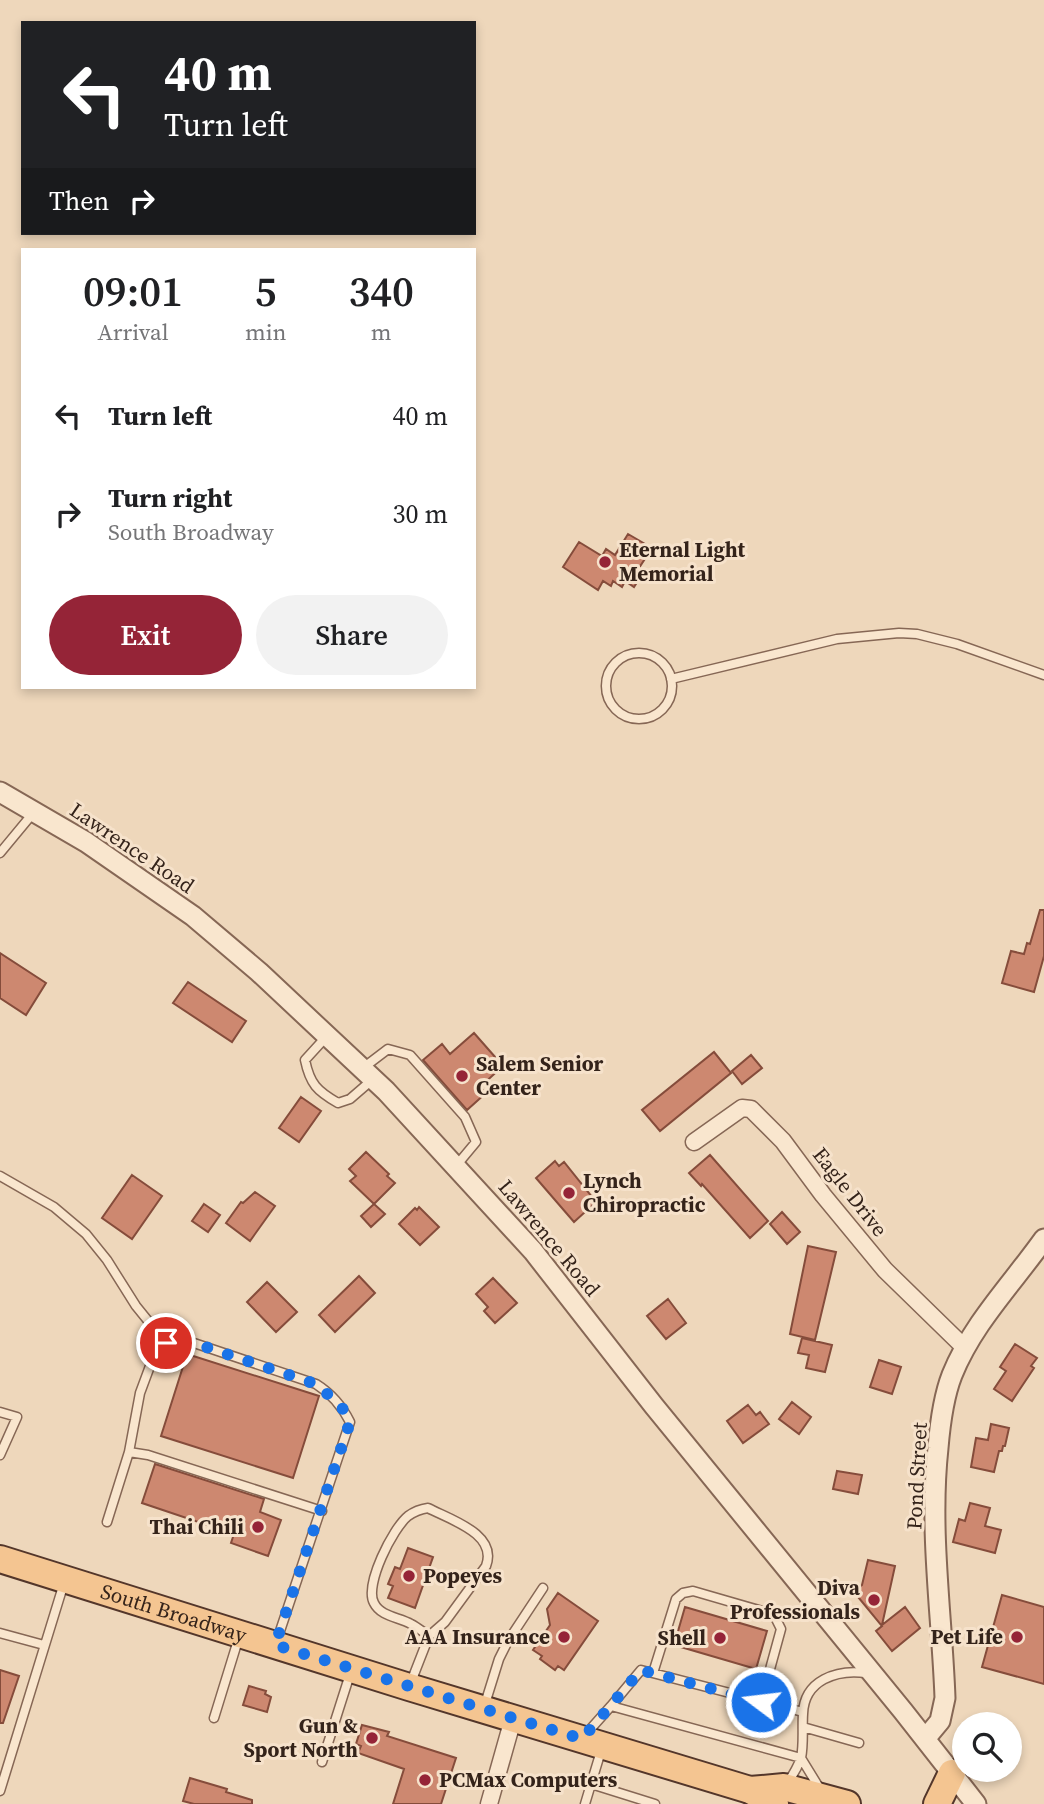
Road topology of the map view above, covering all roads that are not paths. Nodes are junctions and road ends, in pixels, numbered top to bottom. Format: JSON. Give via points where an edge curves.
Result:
{"nodes":[{"id":1,"x":1044,"y":675,"type":"edge"},
{"id":2,"x":671,"y":679,"type":"junction"},
{"id":3,"x":0,"y":792,"type":"edge"},
{"id":4,"x":34,"y":811,"type":"junction"},
{"id":5,"x":0,"y":853,"type":"edge"},
{"id":6,"x":328,"y":1035,"type":"junction"},
{"id":7,"x":368,"y":1073,"type":"junction"},
{"id":8,"x":694,"y":1142,"type":"dead end"},
{"id":9,"x":456,"y":1166,"type":"junction"},
{"id":10,"x":0,"y":1176,"type":"edge"},
{"id":11,"x":1044,"y":1238,"type":"edge"},
{"id":12,"x":166,"y":1343,"type":"junction"},
{"id":13,"x":965,"y":1348,"type":"junction"},
{"id":14,"x":0,"y":1412,"type":"edge"},
{"id":15,"x":128,"y":1452,"type":"junction"},
{"id":16,"x":0,"y":1455,"type":"edge"},
{"id":17,"x":322,"y":1511,"type":"junction"},
{"id":18,"x":107,"y":1522,"type":"dead end"},
{"id":19,"x":0,"y":1559,"type":"edge"},
{"id":20,"x":65,"y":1580,"type":"junction"},
{"id":21,"x":543,"y":1588,"type":"dead end"},
{"id":22,"x":0,"y":1633,"type":"edge"},
{"id":23,"x":240,"y":1634,"type":"junction"},
{"id":24,"x":429,"y":1636,"type":"junction"},
{"id":25,"x":44,"y":1645,"type":"junction"},
{"id":26,"x":275,"y":1645,"type":"junction"},
{"id":27,"x":352,"y":1669,"type":"junction"},
{"id":28,"x":653,"y":1673,"type":"junction"},
{"id":29,"x":871,"y":1673,"type":"junction"},
{"id":30,"x":666,"y":1677,"type":"junction"},
{"id":31,"x":690,"y":1683,"type":"junction"},
{"id":32,"x":663,"y":1687,"type":"dead end"},
{"id":33,"x":409,"y":1688,"type":"junction"},
{"id":34,"x":711,"y":1689,"type":"junction"},
{"id":35,"x":687,"y":1693,"type":"dead end"},
{"id":36,"x":730,"y":1694,"type":"junction"},
{"id":37,"x":751,"y":1699,"type":"junction"},
{"id":38,"x":708,"y":1700,"type":"dead end"},
{"id":39,"x":761,"y":1702,"type":"junction"},
{"id":40,"x":728,"y":1704,"type":"dead end"},
{"id":41,"x":611,"y":1706,"type":"junction"},
{"id":42,"x":483,"y":1709,"type":"junction"},
{"id":43,"x":657,"y":1709,"type":"dead end"},
{"id":44,"x":749,"y":1709,"type":"dead end"},
{"id":45,"x":803,"y":1712,"type":"junction"},
{"id":46,"x":214,"y":1718,"type":"dead end"},
{"id":47,"x":655,"y":1718,"type":"junction"},
{"id":48,"x":513,"y":1719,"type":"junction"},
{"id":49,"x":723,"y":1726,"type":"dead end"},
{"id":50,"x":803,"y":1727,"type":"junction"},
{"id":51,"x":721,"y":1736,"type":"junction"},
{"id":52,"x":925,"y":1739,"type":"junction"},
{"id":53,"x":592,"y":1742,"type":"junction"},
{"id":54,"x":859,"y":1743,"type":"dead end"},
{"id":55,"x":801,"y":1758,"type":"junction"},
{"id":56,"x":322,"y":1762,"type":"dead end"},
{"id":57,"x":952,"y":1773,"type":"joint"},
{"id":58,"x":959,"y":1782,"type":"edge"},
{"id":59,"x":591,"y":1784,"type":"junction"},
{"id":60,"x":0,"y":1791,"type":"edge"},
{"id":61,"x":780,"y":1796,"type":"edge"},
{"id":62,"x":837,"y":1801,"type":"edge"},
{"id":63,"x":489,"y":1804,"type":"edge"},
{"id":64,"x":584,"y":1804,"type":"edge"},
{"id":65,"x":655,"y":1804,"type":"edge"},
{"id":66,"x":937,"y":1804,"type":"edge"},
{"id":67,"x":976,"y":1804,"type":"edge"}],
"edges":[{"from":1,"to":2,"type":"lane","via":[[957,644],[899,633],[837,639]]},
{"from":2,"to":2,"type":"lane","via":[[656,657],[635,653],[609,672],[607,694],[611,704],[627,717],[649,718],[666,705]]},
{"from":3,"to":4,"type":"street","name":"Lawrence Road"},
{"from":4,"to":5,"type":"lane"},
{"from":4,"to":6,"type":"street","name":"Lawrence Road","via":[[192,916]]},
{"from":6,"to":7,"type":"street","name":"Lawrence Road"},
{"from":6,"to":7,"type":"lane","via":[[305,1060],[308,1077],[321,1093],[338,1103],[350,1099]]},
{"from":7,"to":9,"type":"street","name":"Lawrence Road"},
{"from":7,"to":9,"type":"lane","via":[[388,1049],[410,1055],[465,1117],[476,1142]]},
{"from":8,"to":13,"type":"street","name":"Eagle Drive","via":[[742,1108],[751,1109],[783,1141],[885,1270]]},
{"from":9,"to":29,"type":"street","name":"Lawrence Road","via":[[533,1251]]},
{"from":10,"to":12,"type":"lane","via":[[54,1207],[86,1234]]},
{"from":11,"to":13,"type":"street","name":"Pond Street"},
{"from":12,"to":15,"type":"lane","via":[[153,1358],[140,1393]]},
{"from":12,"to":17,"type":"lane","via":[[182,1339],[316,1384],[341,1406],[350,1422]]},
{"from":13,"to":52,"type":"street","name":"Pond Street","via":[[951,1377],[940,1421],[935,1510],[944,1698],[940,1721]]},
{"from":14,"to":16,"type":"lane","via":[[17,1417]]},
{"from":15,"to":17,"type":"lane"},
{"from":15,"to":18,"type":"lane"},
{"from":17,"to":26,"type":"lane"},
{"from":19,"to":20,"type":"main road","name":"South Broadway"},
{"from":20,"to":23,"type":"main road","name":"South Broadway"},
{"from":20,"to":25,"type":"lane"},
{"from":21,"to":42,"type":"lane","via":[[499,1659]]},
{"from":22,"to":25,"type":"lane"},
{"from":23,"to":26,"type":"main road","name":"South Broadway"},
{"from":23,"to":46,"type":"lane"},
{"from":24,"to":24,"type":"lane","via":[[445,1622],[490,1556],[481,1536],[428,1508],[407,1517],[395,1532],[372,1584],[372,1596],[381,1612]]},
{"from":24,"to":33,"type":"lane"},
{"from":25,"to":60,"type":"lane"},
{"from":26,"to":27,"type":"main road","name":"South Broadway"},
{"from":27,"to":33,"type":"main road","name":"South Broadway"},
{"from":27,"to":56,"type":"lane"},
{"from":28,"to":30,"type":"lane"},
{"from":28,"to":39,"type":"lane","via":[[676,1599],[693,1591],[776,1619],[780,1629]]},
{"from":28,"to":41,"type":"lane","via":[[641,1670]]},
{"from":29,"to":45,"type":"lane","via":[[826,1677],[808,1694]]},
{"from":29,"to":52,"type":"street","name":"Lawrence Road"},
{"from":30,"to":31,"type":"lane"},
{"from":30,"to":32,"type":"lane"},
{"from":31,"to":34,"type":"lane"},
{"from":31,"to":35,"type":"lane"},
{"from":33,"to":42,"type":"main road","name":"South Broadway"},
{"from":34,"to":36,"type":"lane"},
{"from":34,"to":38,"type":"lane"},
{"from":36,"to":37,"type":"lane"},
{"from":36,"to":40,"type":"lane"},
{"from":37,"to":39,"type":"lane"},
{"from":37,"to":44,"type":"lane"},
{"from":39,"to":45,"type":"lane"},
{"from":41,"to":47,"type":"lane"},
{"from":41,"to":53,"type":"lane"},
{"from":42,"to":48,"type":"main road","name":"South Broadway"},
{"from":43,"to":47,"type":"lane"},
{"from":45,"to":50,"type":"lane"},
{"from":47,"to":51,"type":"lane","via":[[680,1720]]},
{"from":48,"to":53,"type":"main road","name":"South Broadway"},
{"from":48,"to":63,"type":"street"},
{"from":49,"to":51,"type":"lane"},
{"from":50,"to":54,"type":"lane"},
{"from":50,"to":55,"type":"lane"},
{"from":51,"to":55,"type":"lane","via":[[742,1737]]},
{"from":52,"to":57,"type":"street","name":"Lawrence Road"},
{"from":53,"to":59,"type":"lane"},
{"from":53,"to":61,"type":"main road","name":"South Broadway","via":[[742,1791]]},
{"from":55,"to":61,"type":"lane"},
{"from":55,"to":62,"type":"lane"},
{"from":57,"to":66,"type":"main road"},
{"from":58,"to":67,"type":"street","name":"Lawrence Road"},
{"from":59,"to":64,"type":"lane"},
{"from":59,"to":65,"type":"lane"},
{"from":61,"to":62,"type":"main road","name":"South Broadway"}]}
